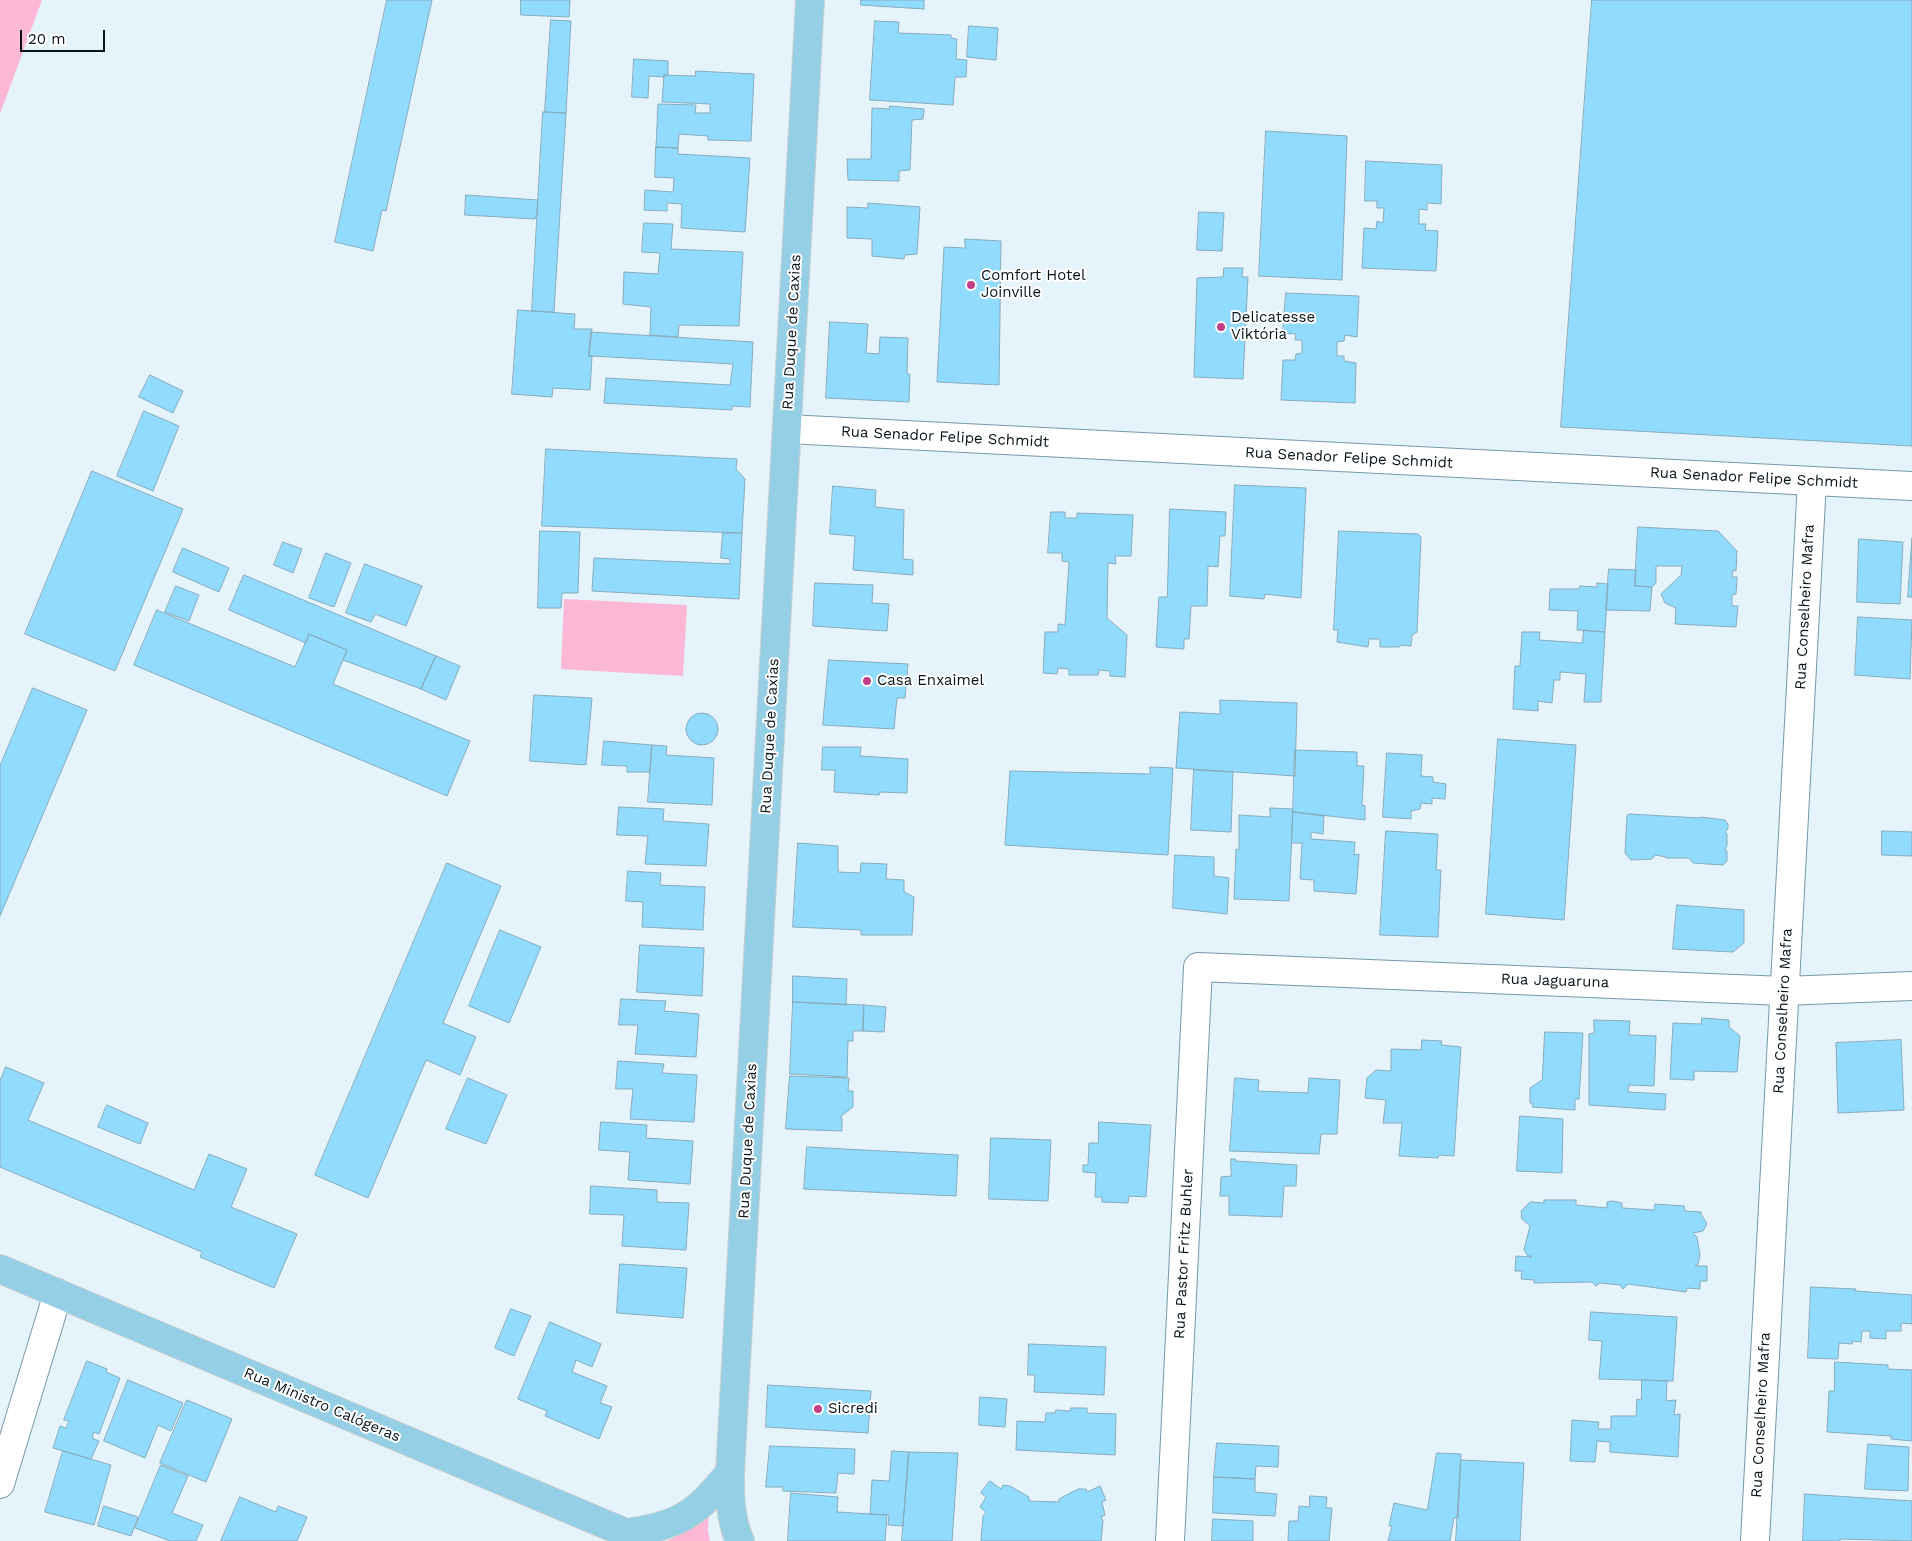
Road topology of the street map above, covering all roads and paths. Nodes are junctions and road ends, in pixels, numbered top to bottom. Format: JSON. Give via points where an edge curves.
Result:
{"nodes":[{"id":1,"x":810,"y":0,"type":"edge"},
{"id":2,"x":787,"y":429,"type":"junction"},
{"id":3,"x":1812,"y":481,"type":"junction"},
{"id":4,"x":1912,"y":486,"type":"edge"},
{"id":5,"x":1198,"y":967,"type":"joint"},
{"id":6,"x":1912,"y":986,"type":"edge"},
{"id":7,"x":1784,"y":991,"type":"junction"},
{"id":8,"x":0,"y":1269,"type":"edge"},
{"id":9,"x":58,"y":1294,"type":"junction"},
{"id":10,"x":730,"y":1473,"type":"junction"},
{"id":11,"x":0,"y":1484,"type":"edge"},
{"id":12,"x":636,"y":1537,"type":"edge"},
{"id":13,"x":740,"y":1541,"type":"edge"},
{"id":14,"x":1170,"y":1541,"type":"edge"},
{"id":15,"x":1754,"y":1541,"type":"edge"}],
"edges":[{"from":1,"to":2,"type":"main road","name":"Rua Duque de Caxias"},
{"from":2,"to":3,"type":"street","name":"Rua Senador Felipe Schmidt"},
{"from":2,"to":10,"type":"main road","name":"Rua Duque de Caxias"},
{"from":3,"to":4,"type":"street","name":"Rua Senador Felipe Schmidt"},
{"from":3,"to":7,"type":"street","name":"Rua Conselheiro Mafra"},
{"from":5,"to":7,"type":"street","name":"Rua Jaguaruna"},
{"from":5,"to":14,"type":"street","name":"Rua Pastor Fritz Buhler"},
{"from":6,"to":7,"type":"street","name":"Rua Jaguaruna"},
{"from":7,"to":15,"type":"street","name":"Rua Conselheiro Mafra"},
{"from":8,"to":9,"type":"main road","name":"Rua Ministro Calógeras"},
{"from":9,"to":11,"type":"street"},
{"from":9,"to":12,"type":"main road","name":"Rua Ministro Calógeras"},
{"from":10,"to":12,"type":"main road","via":[[700,1505],[679,1520]]},
{"from":10,"to":13,"type":"main road","name":"Rua Duque de Caxias","via":[[733,1526]]}]}
